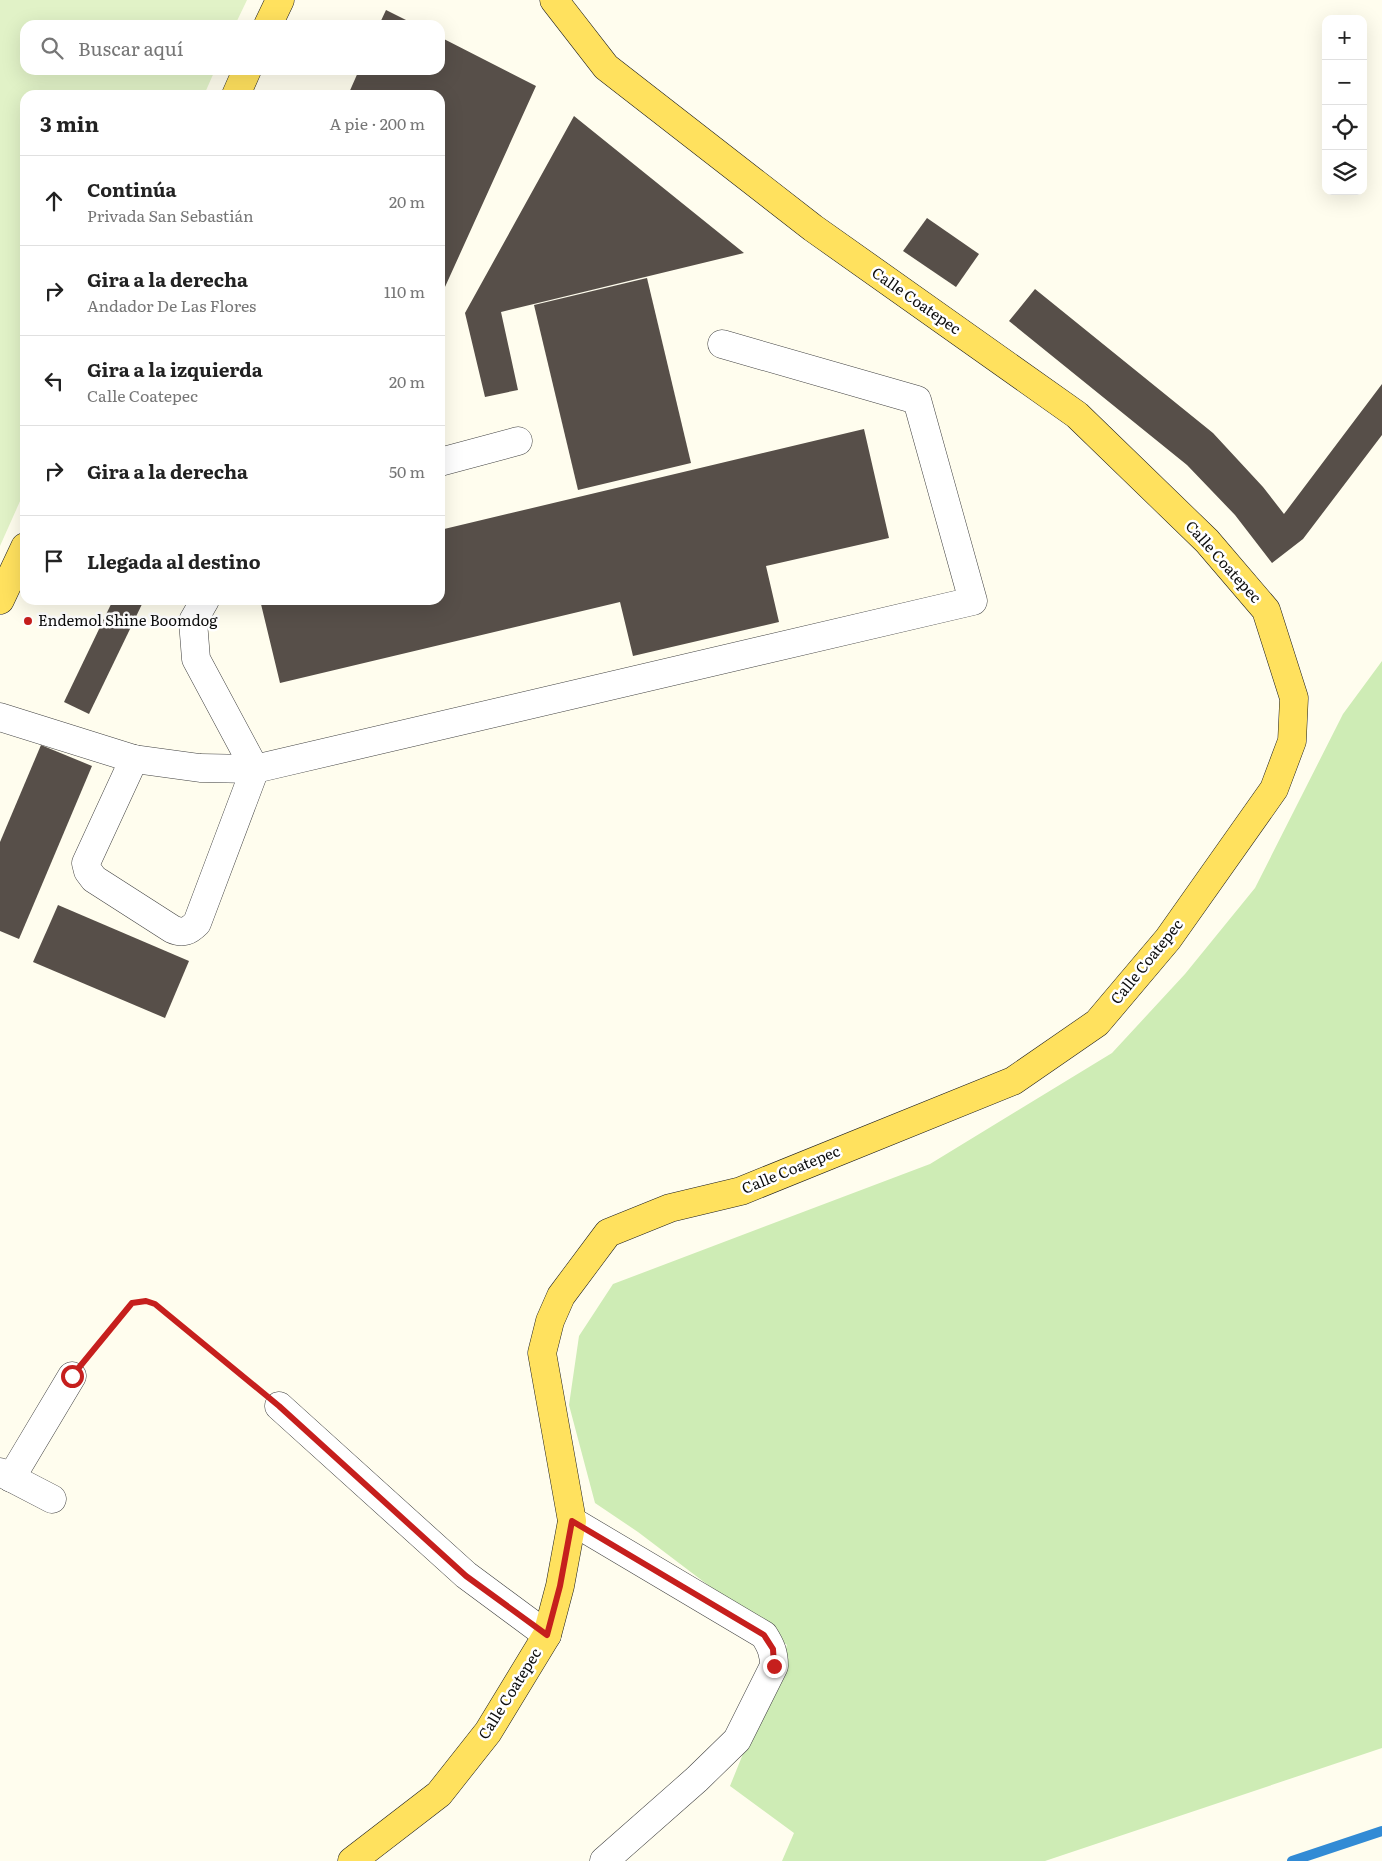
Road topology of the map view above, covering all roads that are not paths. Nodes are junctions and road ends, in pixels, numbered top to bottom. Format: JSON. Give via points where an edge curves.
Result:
{"nodes":[{"id":1,"x":280,"y":0,"type":"edge"},
{"id":2,"x":554,"y":0,"type":"edge"},
{"id":3,"x":270,"y":20,"type":"edge"},
{"id":4,"x":245,"y":75,"type":"edge"},
{"id":5,"x":238,"y":90,"type":"edge"},
{"id":6,"x":722,"y":344,"type":"dead end"},
{"id":7,"x":518,"y":441,"type":"dead end"},
{"id":8,"x":445,"y":461,"type":"edge"},
{"id":9,"x":20,"y":558,"type":"edge"},
{"id":10,"x":0,"y":600,"type":"edge"},
{"id":11,"x":202,"y":605,"type":"edge"},
{"id":12,"x":0,"y":717,"type":"edge"},
{"id":13,"x":134,"y":759,"type":"junction"},
{"id":14,"x":255,"y":768,"type":"junction"},
{"id":15,"x":72,"y":1376,"type":"road end"},
{"id":16,"x":279,"y":1406,"type":"road end"},
{"id":17,"x":6,"y":1475,"type":"edge"},
{"id":18,"x":52,"y":1499,"type":"dead end"},
{"id":19,"x":572,"y":1521,"type":"junction"},
{"id":20,"x":547,"y":1635,"type":"junction"},
{"id":21,"x":352,"y":1861,"type":"edge"},
{"id":22,"x":604,"y":1861,"type":"edge"}],
"edges":[{"from":1,"to":3,"type":"main road"},
{"from":2,"to":19,"type":"main road","name":"Calle Coatepec","via":[[606,66],[813,228],[1077,415],[1207,541],[1266,610],[1294,698],[1292,741],[1274,789],[1168,939],[1097,1023],[1013,1081],[741,1191],[670,1208],[608,1233],[561,1296],[550,1321],[542,1353]]},
{"from":4,"to":5,"type":"main road"},
{"from":6,"to":14,"type":"street","via":[[917,400],[972,601]]},
{"from":7,"to":8,"type":"street"},
{"from":9,"to":10,"type":"main road"},
{"from":11,"to":14,"type":"street","via":[[193,620],[196,659]]},
{"from":12,"to":13,"type":"street"},
{"from":13,"to":14,"type":"street","via":[[200,768]]},
{"from":13,"to":14,"type":"street","via":[[86,863],[88,871],[94,879],[181,933],[198,923]]},
{"from":15,"to":17,"type":"street"},
{"from":16,"to":20,"type":"street","via":[[466,1576]]},
{"from":17,"to":18,"type":"street"},
{"from":19,"to":20,"type":"main road","name":"Calle Coatepec"},
{"from":19,"to":22,"type":"street","via":[[764,1635],[774,1657],[774,1666],[737,1740]]},
{"from":20,"to":21,"type":"main road","name":"Calle Coatepec","via":[[488,1732],[439,1794]]}]}
